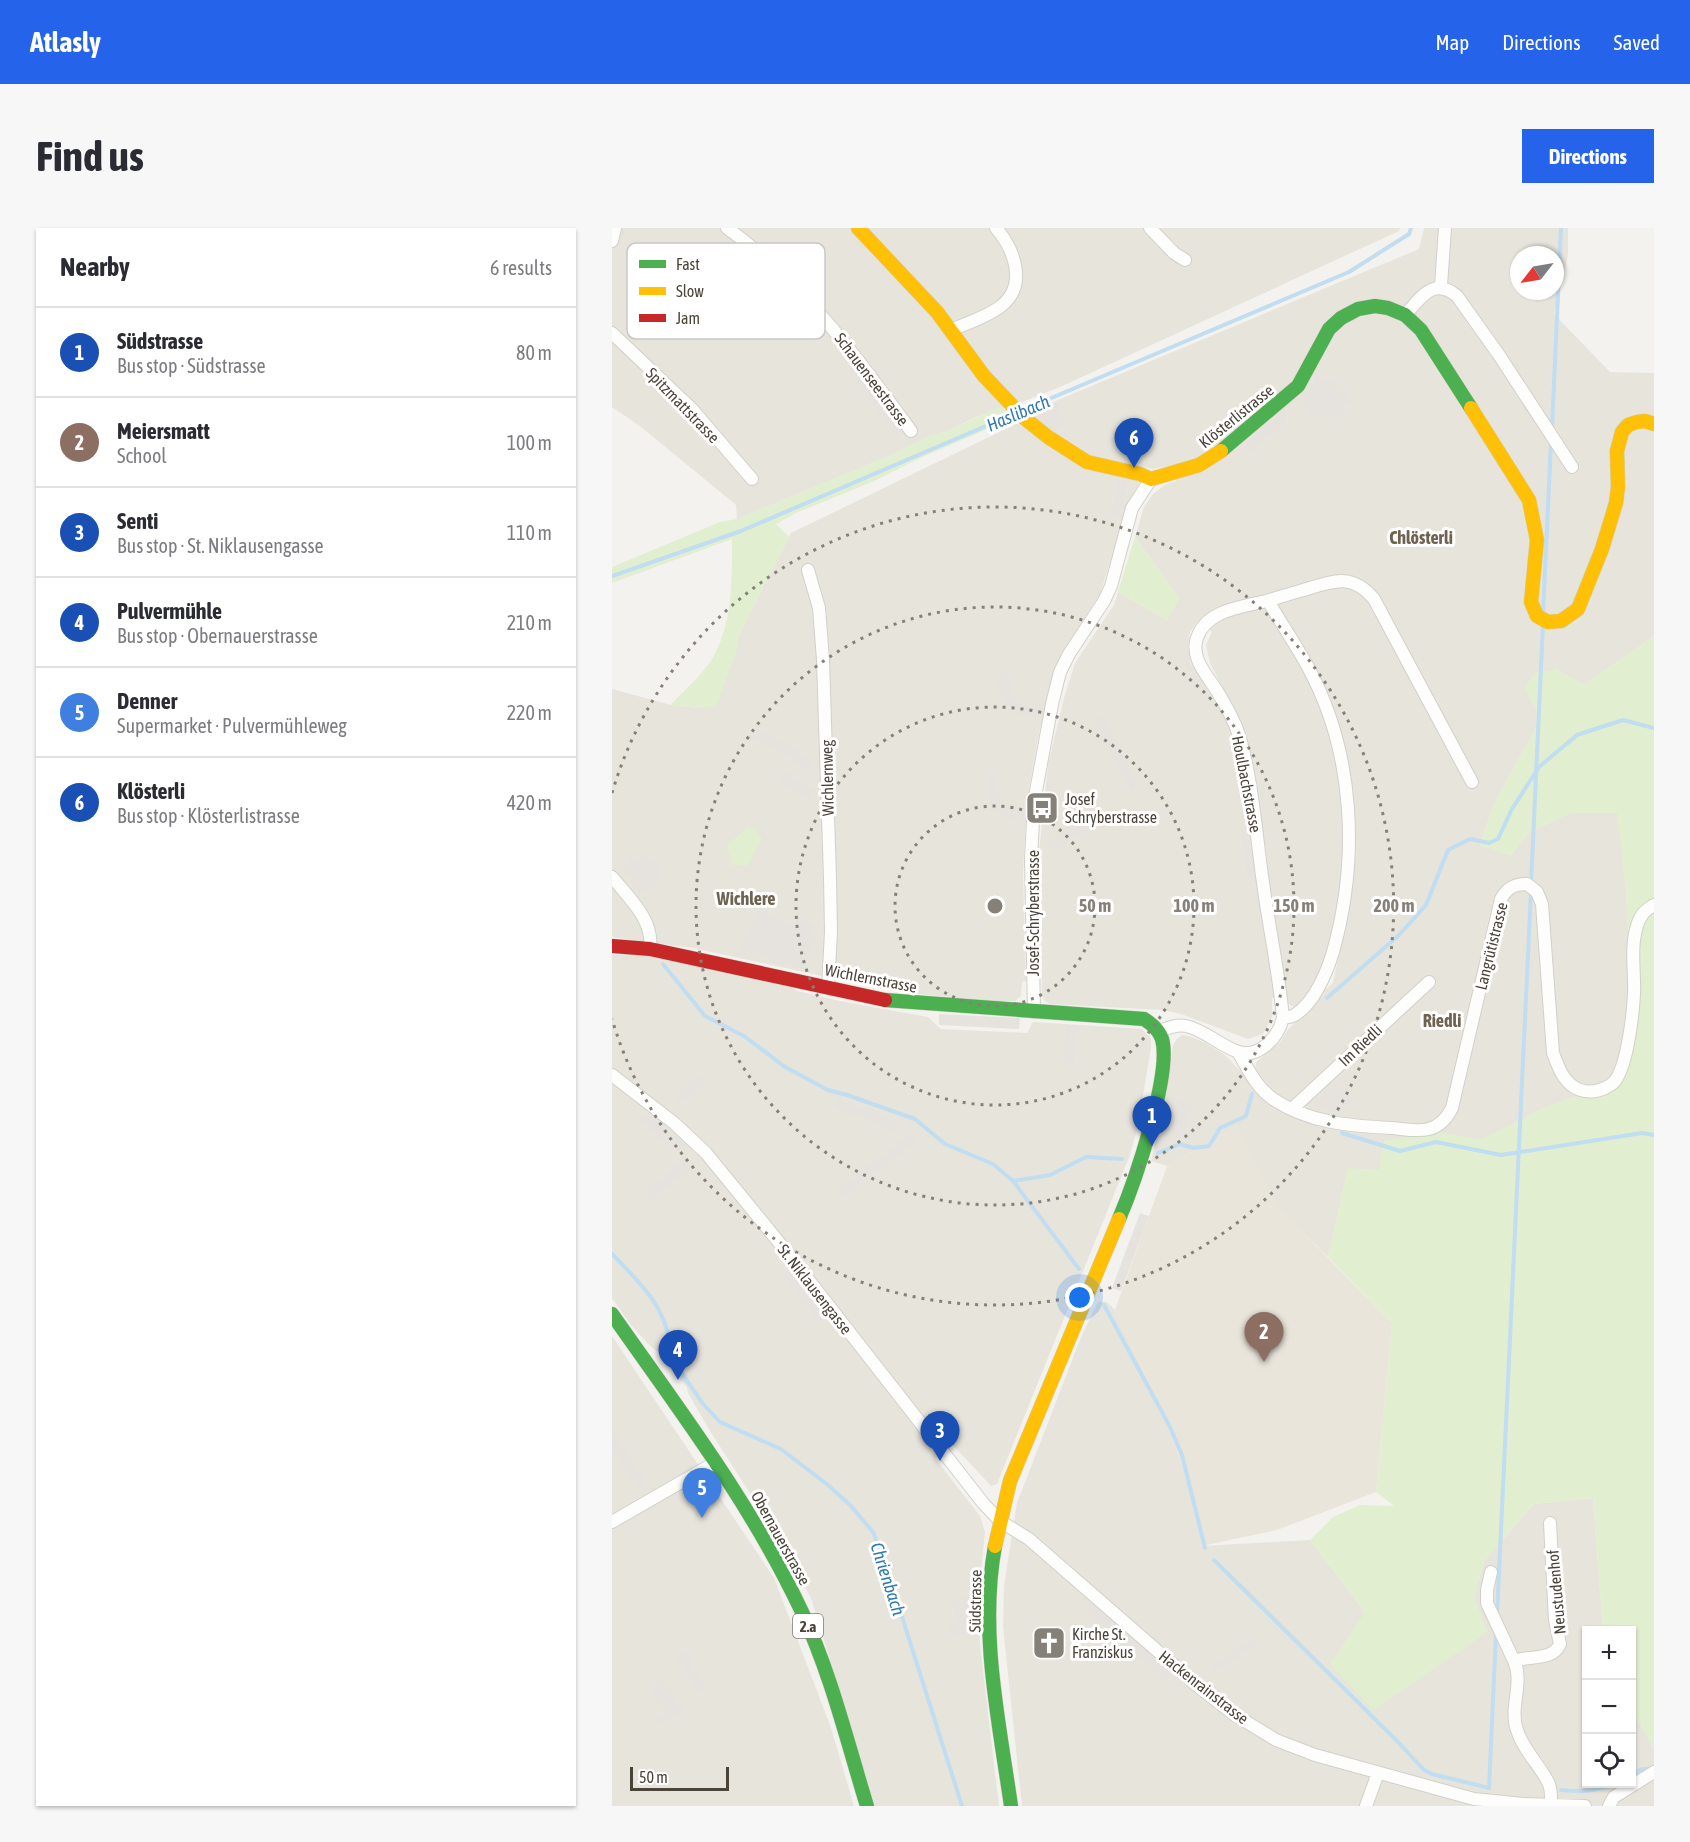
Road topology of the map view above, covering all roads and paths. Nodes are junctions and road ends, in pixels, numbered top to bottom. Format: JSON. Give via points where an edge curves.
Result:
{"nodes":[{"id":1,"x":615,"y":228,"type":"edge"},
{"id":2,"x":727,"y":228,"type":"edge"},
{"id":3,"x":858,"y":228,"type":"edge"},
{"id":4,"x":996,"y":228,"type":"edge"},
{"id":5,"x":1150,"y":228,"type":"edge"},
{"id":6,"x":1445,"y":228,"type":"edge"},
{"id":7,"x":612,"y":241,"type":"edge"},
{"id":8,"x":748,"y":243,"type":"edge"},
{"id":9,"x":1185,"y":260,"type":"dead end"},
{"id":10,"x":1441,"y":286,"type":"junction"},
{"id":11,"x":1405,"y":315,"type":"junction"},
{"id":12,"x":825,"y":319,"type":"edge"},
{"id":13,"x":951,"y":330,"type":"junction"},
{"id":14,"x":612,"y":333,"type":"edge"},
{"id":15,"x":1654,"y":424,"type":"edge"},
{"id":16,"x":911,"y":431,"type":"dead end"},
{"id":17,"x":1572,"y":467,"type":"dead end"},
{"id":18,"x":752,"y":479,"type":"dead end"},
{"id":19,"x":1150,"y":479,"type":"junction"},
{"id":20,"x":808,"y":570,"type":"dead end"},
{"id":21,"x":1268,"y":601,"type":"junction"},
{"id":22,"x":1472,"y":782,"type":"dead end"},
{"id":23,"x":612,"y":877,"type":"edge"},
{"id":24,"x":1654,"y":905,"type":"edge"},
{"id":25,"x":612,"y":946,"type":"edge"},
{"id":26,"x":650,"y":950,"type":"junction"},
{"id":27,"x":1429,"y":982,"type":"dead end"},
{"id":28,"x":828,"y":987,"type":"junction"},
{"id":29,"x":1034,"y":1012,"type":"junction"},
{"id":30,"x":1283,"y":1018,"type":"junction"},
{"id":31,"x":1159,"y":1031,"type":"junction"},
{"id":32,"x":1238,"y":1052,"type":"junction"},
{"id":33,"x":612,"y":1075,"type":"edge"},
{"id":34,"x":1292,"y":1108,"type":"junction"},
{"id":35,"x":612,"y":1314,"type":"edge"},
{"id":36,"x":716,"y":1462,"type":"junction"},
{"id":37,"x":1000,"y":1521,"type":"junction"},
{"id":38,"x":612,"y":1522,"type":"edge"},
{"id":39,"x":1550,"y":1523,"type":"dead end"},
{"id":40,"x":1491,"y":1572,"type":"dead end"},
{"id":41,"x":1514,"y":1661,"type":"junction"},
{"id":42,"x":1654,"y":1772,"type":"edge"},
{"id":43,"x":1377,"y":1773,"type":"junction"},
{"id":44,"x":1551,"y":1805,"type":"edge"},
{"id":45,"x":867,"y":1806,"type":"edge"},
{"id":46,"x":1011,"y":1806,"type":"edge"},
{"id":47,"x":1366,"y":1806,"type":"edge"},
{"id":48,"x":1585,"y":1806,"type":"edge"},
{"id":49,"x":1609,"y":1806,"type":"edge"}],
"edges":[{"from":1,"to":7,"type":"street"},
{"from":2,"to":8,"type":"street","name":"Schauenseestrasse"},
{"from":3,"to":13,"type":"street"},
{"from":4,"to":13,"type":"street","via":[[1013,254],[1016,270],[1010,298],[993,312]]},
{"from":5,"to":9,"type":"street"},
{"from":6,"to":10,"type":"street"},
{"from":10,"to":11,"type":"street","via":[[1424,295]]},
{"from":10,"to":17,"type":"street","via":[[1457,296]]},
{"from":11,"to":15,"type":"street","name":"Klösterlistrasse","via":[[1436,352],[1529,500],[1538,545],[1532,606],[1548,623],[1562,621],[1578,609],[1616,504],[1620,436],[1633,422]]},
{"from":11,"to":19,"type":"street","name":"Klösterlistrasse","via":[[1375,306],[1341,318],[1324,336],[1298,386],[1228,447],[1199,465]]},
{"from":12,"to":16,"type":"street","name":"Schauenseestrasse"},
{"from":13,"to":19,"type":"street","via":[[984,376],[1047,437],[1087,462]]},
{"from":14,"to":18,"type":"street","name":"Spitzmattstrasse","via":[[691,408]]},
{"from":19,"to":29,"type":"street","name":"Josef-Schryberstrasse","via":[[1132,508],[1111,586],[1060,672],[1052,704],[1034,802]]},
{"from":20,"to":28,"type":"street","name":"Wichlernweg","via":[[819,608],[824,660],[831,878]]},
{"from":21,"to":22,"type":"street","name":"Houlbachstrasse","via":[[1332,581],[1346,580],[1366,590]]},
{"from":21,"to":30,"type":"street","via":[[1309,668],[1326,708],[1340,756],[1349,818],[1348,879],[1328,969],[1296,1014]]},
{"from":21,"to":30,"type":"street","name":"Houlbachstrasse","via":[[1226,611],[1209,620],[1200,630],[1196,652],[1239,735],[1251,791]]},
{"from":23,"to":26,"type":"street","via":[[644,918]]},
{"from":24,"to":34,"type":"street","name":"Langrütistrasse","via":[[1643,912],[1636,928],[1634,996],[1620,1070],[1614,1082],[1600,1090],[1576,1089],[1560,1072],[1553,1053],[1542,904],[1537,892],[1527,884],[1517,884],[1501,899],[1452,1108],[1442,1122],[1430,1129],[1415,1130],[1340,1125]]},
{"from":25,"to":26,"type":"street","name":"Wichlernstrasse"},
{"from":26,"to":28,"type":"street","name":"Wichlernstrasse"},
{"from":27,"to":34,"type":"street","name":"Im Riedli"},
{"from":28,"to":29,"type":"street","name":"Wichlernstrasse","via":[[894,1002]]},
{"from":29,"to":31,"type":"street","name":"Wichlernstrasse","via":[[1144,1019]]},
{"from":30,"to":32,"type":"street","via":[[1280,1030],[1266,1046]]},
{"from":31,"to":32,"type":"street","via":[[1184,1025]]},
{"from":31,"to":37,"type":"street","name":"Südstrasse","via":[[1164,1045],[1160,1082],[1132,1188],[1010,1481]]},
{"from":32,"to":34,"type":"street","name":"Langrütistrasse","via":[[1257,1085]]},
{"from":33,"to":37,"type":"street","name":"St. Niklausengasse","via":[[706,1153],[945,1457]]},
{"from":35,"to":36,"type":"street","name":"Obernauerstrasse","number":"2.a"},
{"from":36,"to":38,"type":"street"},
{"from":36,"to":45,"type":"street","name":"Obernauerstrasse","number":"2.a","via":[[768,1543],[804,1614]]},
{"from":37,"to":43,"type":"street","name":"Hackenrainstrasse","via":[[1029,1539],[1234,1715],[1276,1740]]},
{"from":37,"to":46,"type":"street","name":"Südstrasse","via":[[989,1611]]},
{"from":39,"to":41,"type":"street","name":"Neustudenhof","via":[[1555,1620],[1560,1644],[1548,1655]]},
{"from":40,"to":41,"type":"street","via":[[1487,1603]]},
{"from":41,"to":44,"type":"street","via":[[1518,1675],[1516,1730],[1549,1782]]},
{"from":42,"to":49,"type":"street","via":[[1614,1797]]},
{"from":43,"to":44,"type":"street","name":"Hackenrainstrasse","via":[[1474,1798]]},
{"from":43,"to":47,"type":"street"},
{"from":44,"to":48,"type":"street","name":"Hackenrainstrasse"}]}
